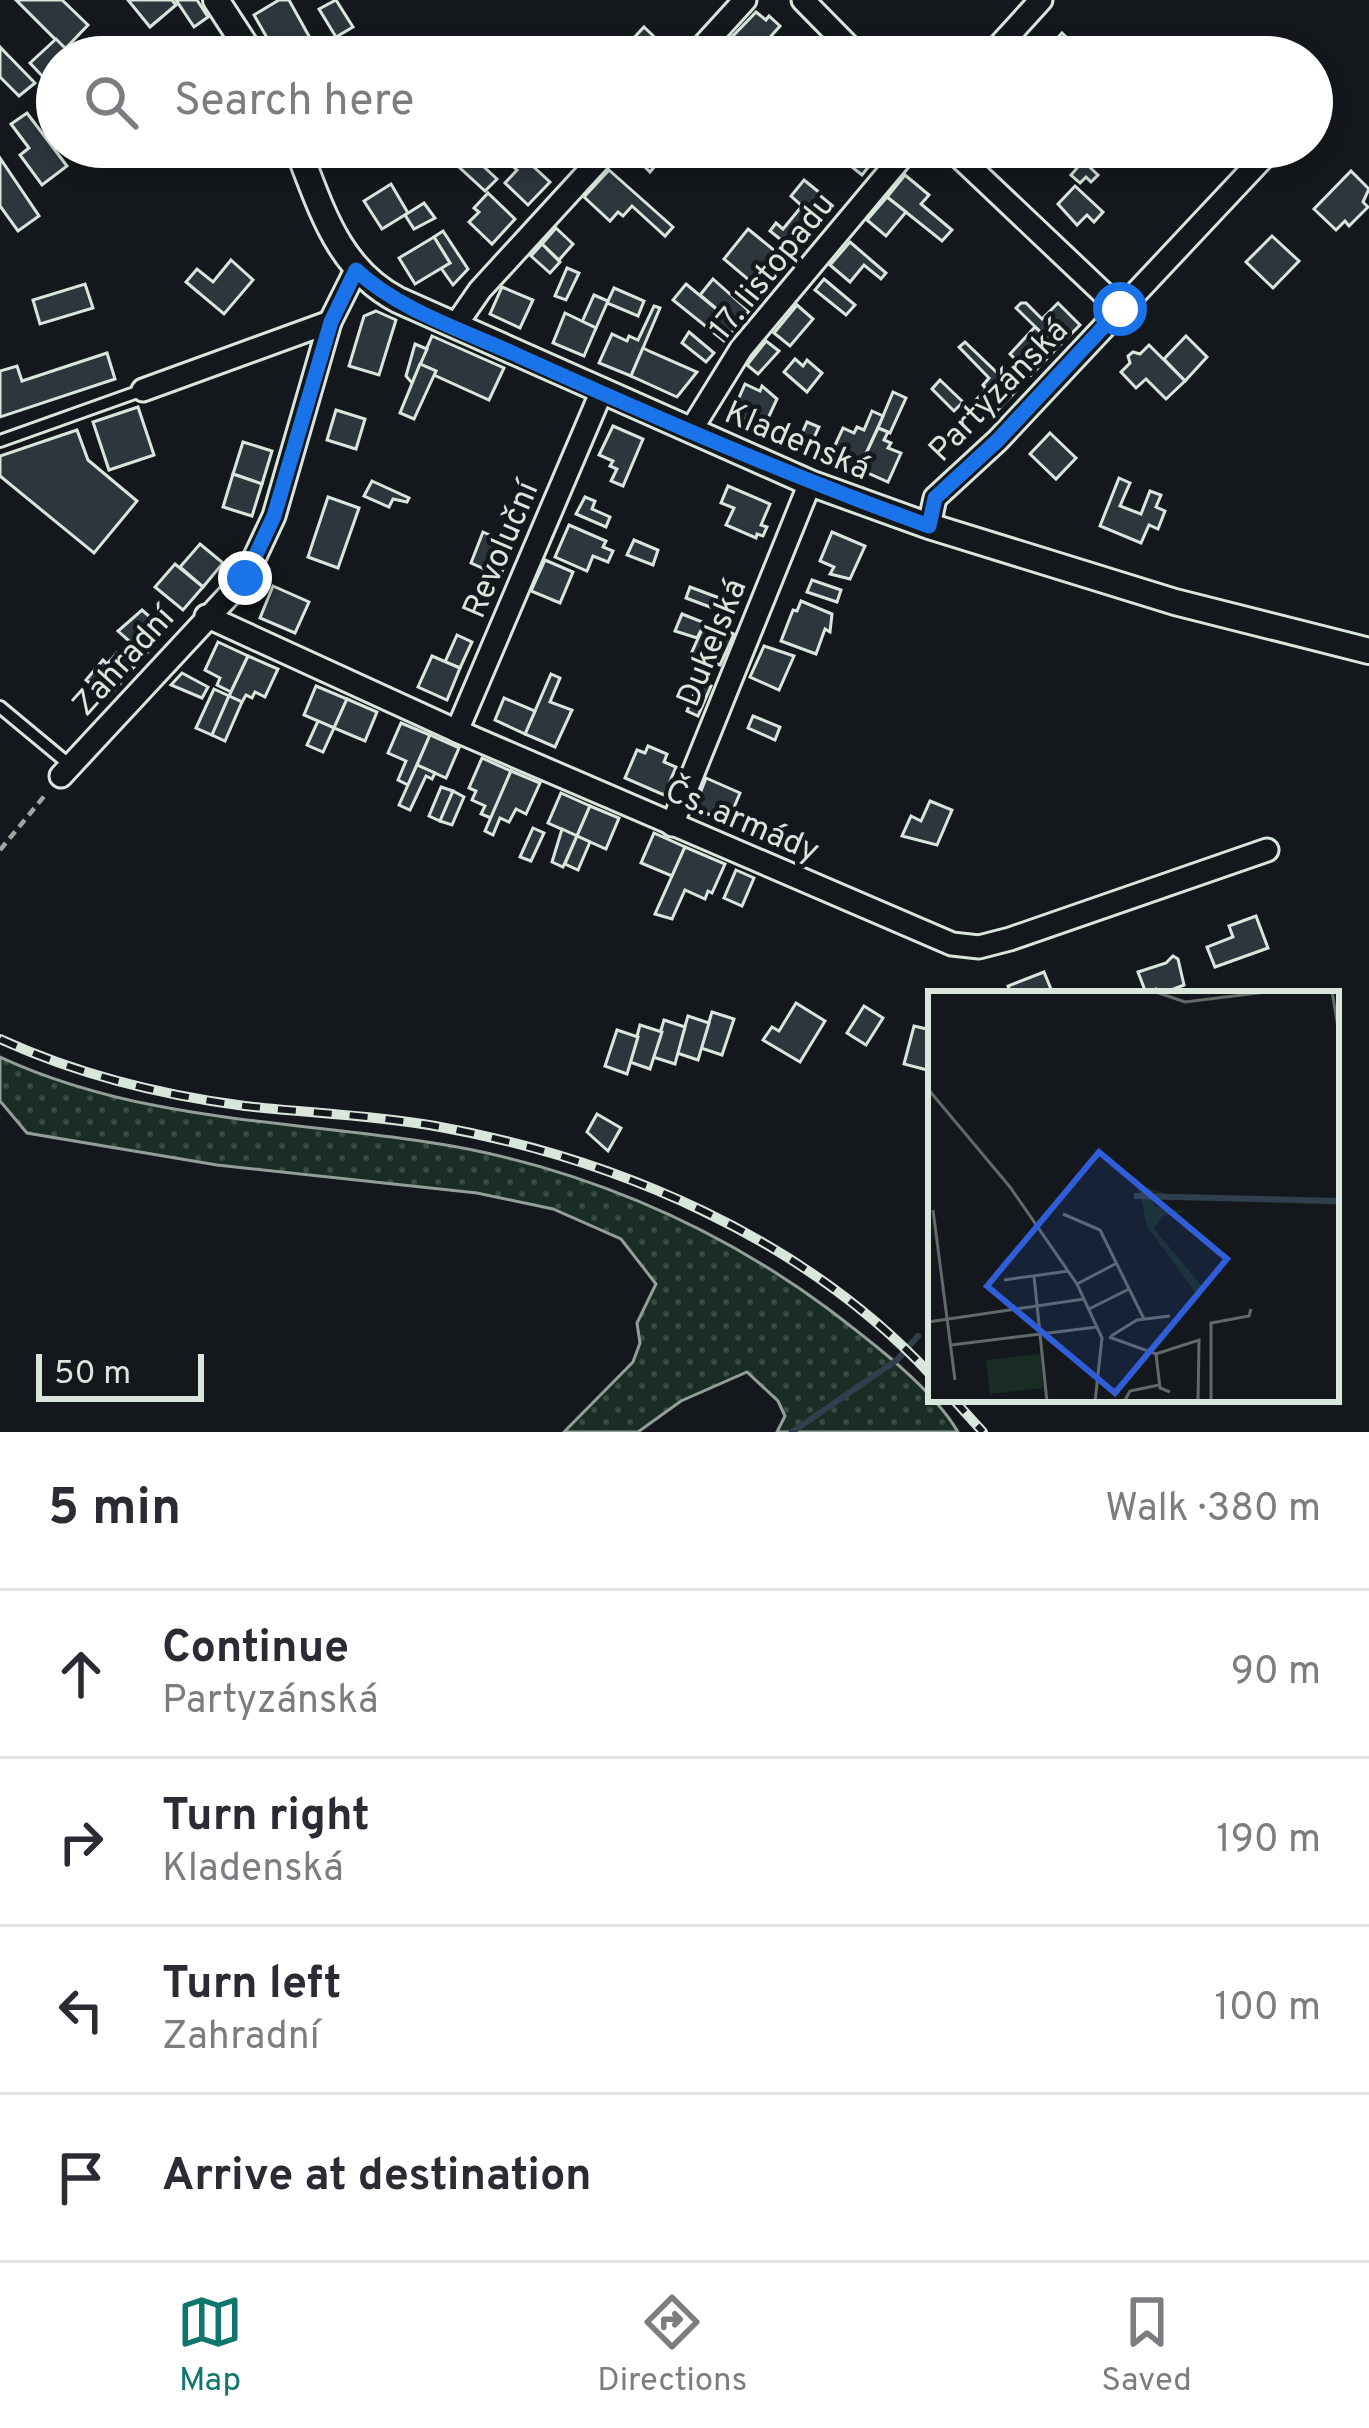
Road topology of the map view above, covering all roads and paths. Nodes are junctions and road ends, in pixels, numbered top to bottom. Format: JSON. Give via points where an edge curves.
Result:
{"nodes":[{"id":1,"x":216,"y":0,"type":"edge"},
{"id":2,"x":745,"y":0,"type":"edge"},
{"id":3,"x":803,"y":0,"type":"edge"},
{"id":4,"x":1041,"y":0,"type":"edge"},
{"id":5,"x":239,"y":36,"type":"edge"},
{"id":6,"x":712,"y":36,"type":"edge"},
{"id":7,"x":838,"y":36,"type":"edge"},
{"id":8,"x":1008,"y":36,"type":"edge"},
{"id":9,"x":306,"y":168,"type":"edge"},
{"id":10,"x":591,"y":168,"type":"edge"},
{"id":11,"x":892,"y":168,"type":"edge"},
{"id":12,"x":971,"y":168,"type":"edge"},
{"id":13,"x":1253,"y":168,"type":"edge"},
{"id":14,"x":356,"y":270,"type":"junction"},
{"id":15,"x":1120,"y":309,"type":"junction"},
{"id":16,"x":331,"y":322,"type":"junction"},
{"id":17,"x":455,"y":326,"type":"junction"},
{"id":18,"x":143,"y":390,"type":"joint"},
{"id":19,"x":601,"y":393,"type":"junction"},
{"id":20,"x":691,"y":430,"type":"junction"},
{"id":21,"x":0,"y":441,"type":"edge"},
{"id":22,"x":810,"y":483,"type":"junction"},
{"id":23,"x":929,"y":526,"type":"junction"},
{"id":24,"x":206,"y":616,"type":"junction"},
{"id":25,"x":1369,"y":651,"type":"edge"},
{"id":26,"x":0,"y":707,"type":"edge"},
{"id":27,"x":457,"y":731,"type":"junction"},
{"id":28,"x":66,"y":771,"type":"junction"},
{"id":29,"x":672,"y":825,"type":"junction"},
{"id":30,"x":0,"y":850,"type":"edge"},
{"id":31,"x":1267,"y":850,"type":"dead end"}],
"edges":[{"from":1,"to":5,"type":"street"},
{"from":2,"to":6,"type":"street"},
{"from":3,"to":7,"type":"street"},
{"from":4,"to":8,"type":"street"},
{"from":9,"to":14,"type":"street","name":"Kladenská"},
{"from":10,"to":17,"type":"street"},
{"from":11,"to":20,"type":"street","name":"17. listopadu","via":[[741,349]]},
{"from":12,"to":15,"type":"street"},
{"from":13,"to":15,"type":"street","name":"Partyzánská"},
{"from":14,"to":16,"type":"street","name":"Zahradní"},
{"from":14,"to":17,"type":"street","name":"Kladenská"},
{"from":15,"to":23,"type":"street","name":"Partyzánská","via":[[935,498]]},
{"from":16,"to":18,"type":"street"},
{"from":16,"to":24,"type":"street","name":"Zahradní","via":[[274,516],[245,578]]},
{"from":17,"to":19,"type":"street","name":"Kladenská"},
{"from":18,"to":21,"type":"lane"},
{"from":19,"to":20,"type":"street","name":"Kladenská"},
{"from":19,"to":27,"type":"street","name":"Revoluční"},
{"from":20,"to":22,"type":"street","name":"Kladenská"},
{"from":22,"to":23,"type":"street","name":"Kladenská"},
{"from":22,"to":29,"type":"street","name":"Dukelská"},
{"from":23,"to":25,"type":"street","name":"Kladenská"},
{"from":24,"to":27,"type":"street","name":"Čs. armády"},
{"from":24,"to":28,"type":"street","name":"Zahradní"},
{"from":26,"to":28,"type":"lane"},
{"from":27,"to":29,"type":"street","name":"Čs. armády"},
{"from":28,"to":30,"type":"path"},
{"from":29,"to":31,"type":"street","name":"Čs. armády","via":[[952,944],[979,947]]}]}
